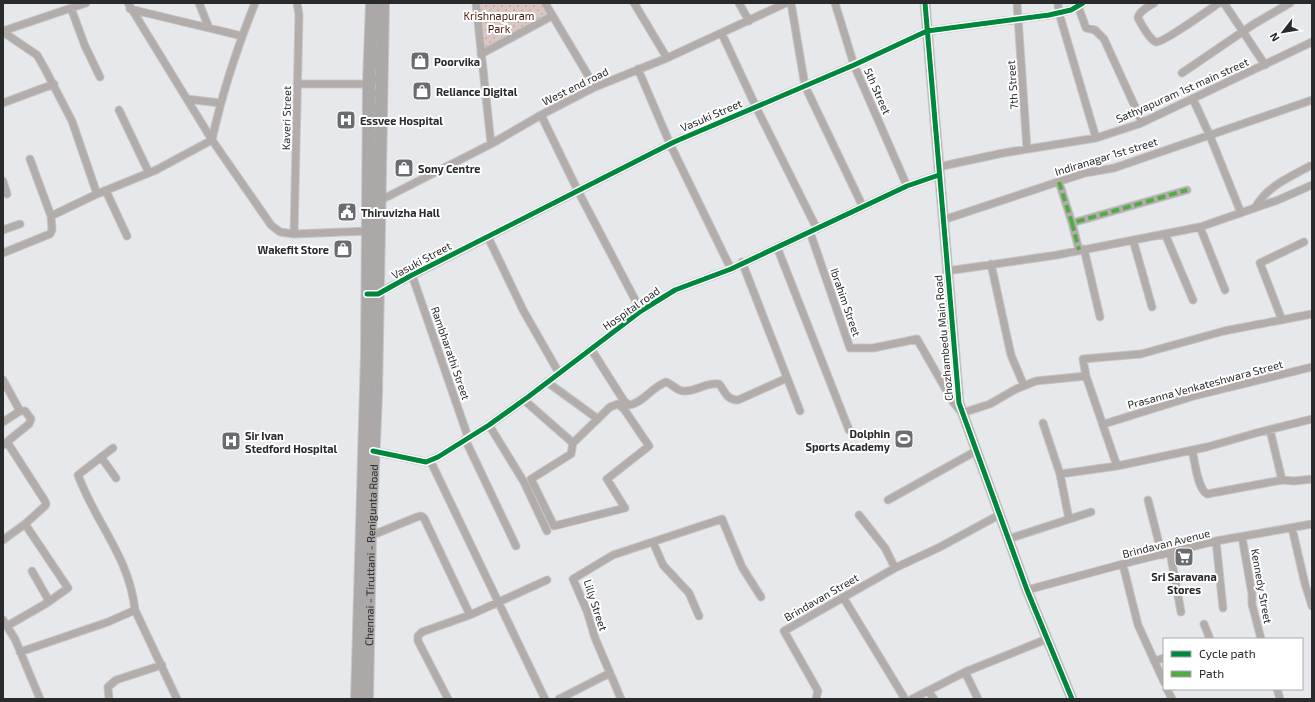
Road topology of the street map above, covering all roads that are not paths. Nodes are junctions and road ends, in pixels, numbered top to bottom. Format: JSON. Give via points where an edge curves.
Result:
{"nodes":[{"id":1,"x":86,"y":3,"type":"edge"},
{"id":2,"x":199,"y":3,"type":"edge"},
{"id":3,"x":255,"y":3,"type":"edge"},
{"id":4,"x":297,"y":3,"type":"edge"},
{"id":5,"x":372,"y":3,"type":"edge"},
{"id":6,"x":383,"y":3,"type":"edge"},
{"id":7,"x":476,"y":3,"type":"edge"},
{"id":8,"x":544,"y":3,"type":"edge"},
{"id":9,"x":634,"y":3,"type":"edge"},
{"id":10,"x":739,"y":3,"type":"edge"},
{"id":11,"x":786,"y":3,"type":"edge"},
{"id":12,"x":791,"y":3,"type":"edge"},
{"id":13,"x":835,"y":3,"type":"edge"},
{"id":14,"x":925,"y":3,"type":"edge"},
{"id":15,"x":1017,"y":3,"type":"edge"},
{"id":16,"x":1058,"y":3,"type":"edge"},
{"id":17,"x":1154,"y":3,"type":"edge"},
{"id":18,"x":1219,"y":3,"type":"edge"},
{"id":19,"x":1224,"y":3,"type":"edge"},
{"id":20,"x":1290,"y":3,"type":"edge"},
{"id":21,"x":129,"y":6,"type":"edge"},
{"id":22,"x":1077,"y":6,"type":"edge"},
{"id":23,"x":71,"y":8,"type":"junction"},
{"id":24,"x":1059,"y":13,"type":"junction"},
{"id":25,"x":552,"y":16,"type":"junction"},
{"id":26,"x":1018,"y":19,"type":"junction"},
{"id":27,"x":749,"y":21,"type":"junction"},
{"id":28,"x":209,"y":28,"type":"junction"},
{"id":29,"x":3,"y":32,"type":"edge"},
{"id":30,"x":927,"y":32,"type":"junction"},
{"id":31,"x":1243,"y":32,"type":"junction"},
{"id":32,"x":722,"y":34,"type":"junction"},
{"id":33,"x":242,"y":36,"type":"junction"},
{"id":34,"x":1312,"y":42,"type":"edge"},
{"id":35,"x":481,"y":54,"type":"junction"},
{"id":36,"x":667,"y":58,"type":"junction"},
{"id":37,"x":854,"y":65,"type":"junction"},
{"id":38,"x":1265,"y":65,"type":"junction"},
{"id":39,"x":638,"y":69,"type":"junction"},
{"id":40,"x":1182,"y":73,"type":"dead end"},
{"id":41,"x":100,"y":77,"type":"dead end"},
{"id":42,"x":54,"y":84,"type":"junction"},
{"id":43,"x":297,"y":84,"type":"junction"},
{"id":44,"x":370,"y":84,"type":"junction"},
{"id":45,"x":805,"y":86,"type":"junction"},
{"id":46,"x":595,"y":87,"type":"junction"},
{"id":47,"x":187,"y":99,"type":"junction"},
{"id":48,"x":1193,"y":99,"type":"junction"},
{"id":49,"x":1312,"y":100,"type":"edge"},
{"id":50,"x":3,"y":102,"type":"edge"},
{"id":51,"x":220,"y":103,"type":"junction"},
{"id":52,"x":756,"y":107,"type":"junction"},
{"id":53,"x":119,"y":110,"type":"dead end"},
{"id":54,"x":541,"y":115,"type":"junction"},
{"id":55,"x":1142,"y":122,"type":"junction"},
{"id":56,"x":1210,"y":136,"type":"junction"},
{"id":57,"x":1096,"y":138,"type":"junction"},
{"id":58,"x":212,"y":140,"type":"junction"},
{"id":59,"x":491,"y":144,"type":"junction"},
{"id":60,"x":670,"y":144,"type":"junction"},
{"id":61,"x":1027,"y":149,"type":"junction"},
{"id":62,"x":30,"y":159,"type":"dead end"},
{"id":63,"x":1310,"y":166,"type":"dead end"},
{"id":64,"x":939,"y":171,"type":"junction"},
{"id":65,"x":149,"y":173,"type":"junction"},
{"id":66,"x":3,"y":181,"type":"edge"},
{"id":67,"x":1059,"y":182,"type":"junction"},
{"id":68,"x":1312,"y":185,"type":"edge"},
{"id":69,"x":907,"y":186,"type":"junction"},
{"id":70,"x":578,"y":190,"type":"junction"},
{"id":71,"x":1187,"y":190,"type":"dead end"},
{"id":72,"x":106,"y":191,"type":"junction"},
{"id":73,"x":7,"y":194,"type":"dead end"},
{"id":74,"x":97,"y":194,"type":"junction"},
{"id":75,"x":373,"y":201,"type":"junction"},
{"id":76,"x":863,"y":207,"type":"junction"},
{"id":77,"x":1255,"y":208,"type":"junction"},
{"id":78,"x":1241,"y":213,"type":"junction"},
{"id":79,"x":51,"y":216,"type":"junction"},
{"id":80,"x":943,"y":220,"type":"junction"},
{"id":81,"x":1072,"y":223,"type":"junction"},
{"id":82,"x":20,"y":224,"type":"dead end"},
{"id":83,"x":1200,"y":227,"type":"junction"},
{"id":84,"x":3,"y":230,"type":"edge"},
{"id":85,"x":368,"y":231,"type":"junction"},
{"id":86,"x":814,"y":231,"type":"junction"},
{"id":87,"x":294,"y":234,"type":"junction"},
{"id":88,"x":1166,"y":234,"type":"junction"},
{"id":89,"x":127,"y":236,"type":"dead end"},
{"id":90,"x":488,"y":237,"type":"junction"},
{"id":91,"x":1132,"y":240,"type":"junction"},
{"id":92,"x":1304,"y":242,"type":"dead end"},
{"id":93,"x":777,"y":247,"type":"junction"},
{"id":94,"x":1082,"y":250,"type":"junction"},
{"id":95,"x":3,"y":253,"type":"edge"},
{"id":96,"x":742,"y":262,"type":"junction"},
{"id":97,"x":990,"y":264,"type":"junction"},
{"id":98,"x":730,"y":269,"type":"junction"},
{"id":99,"x":948,"y":271,"type":"junction"},
{"id":100,"x":412,"y":275,"type":"junction"},
{"id":101,"x":1225,"y":290,"type":"dead end"},
{"id":102,"x":373,"y":294,"type":"junction"},
{"id":103,"x":1193,"y":300,"type":"dead end"},
{"id":104,"x":1152,"y":307,"type":"dead end"},
{"id":105,"x":641,"y":310,"type":"junction"},
{"id":106,"x":1312,"y":314,"type":"edge"},
{"id":107,"x":1100,"y":317,"type":"dead end"},
{"id":108,"x":1282,"y":320,"type":"junction"},
{"id":109,"x":591,"y":349,"type":"junction"},
{"id":110,"x":1312,"y":367,"type":"edge"},
{"id":111,"x":559,"y":374,"type":"junction"},
{"id":112,"x":1086,"y":376,"type":"junction"},
{"id":113,"x":787,"y":378,"type":"junction"},
{"id":114,"x":3,"y":380,"type":"edge"},
{"id":115,"x":547,"y":382,"type":"junction"},
{"id":116,"x":1024,"y":386,"type":"junction"},
{"id":117,"x":524,"y":400,"type":"junction"},
{"id":118,"x":20,"y":411,"type":"junction"},
{"id":119,"x":800,"y":411,"type":"dead end"},
{"id":120,"x":962,"y":413,"type":"junction"},
{"id":121,"x":598,"y":419,"type":"junction"},
{"id":122,"x":1312,"y":419,"type":"edge"},
{"id":123,"x":3,"y":422,"type":"edge"},
{"id":124,"x":490,"y":424,"type":"junction"},
{"id":125,"x":1043,"y":424,"type":"dead end"},
{"id":126,"x":1104,"y":424,"type":"junction"},
{"id":127,"x":849,"y":430,"type":"dead end"},
{"id":128,"x":1270,"y":430,"type":"junction"},
{"id":129,"x":467,"y":438,"type":"junction"},
{"id":130,"x":5,"y":443,"type":"edge"},
{"id":131,"x":573,"y":443,"type":"junction"},
{"id":132,"x":113,"y":448,"type":"dead end"},
{"id":133,"x":1192,"y":450,"type":"junction"},
{"id":134,"x":374,"y":451,"type":"junction"},
{"id":135,"x":976,"y":451,"type":"junction"},
{"id":136,"x":101,"y":457,"type":"junction"},
{"id":137,"x":430,"y":460,"type":"junction"},
{"id":138,"x":1117,"y":466,"type":"junction"},
{"id":139,"x":1060,"y":474,"type":"junction"},
{"id":140,"x":116,"y":478,"type":"dead end"},
{"id":141,"x":1312,"y":479,"type":"edge"},
{"id":142,"x":1282,"y":480,"type":"junction"},
{"id":143,"x":888,"y":500,"type":"dead end"},
{"id":144,"x":1148,"y":500,"type":"dead end"},
{"id":145,"x":1091,"y":512,"type":"dead end"},
{"id":146,"x":859,"y":515,"type":"dead end"},
{"id":147,"x":999,"y":515,"type":"junction"},
{"id":148,"x":1069,"y":519,"type":"junction"},
{"id":149,"x":25,"y":524,"type":"junction"},
{"id":150,"x":1312,"y":524,"type":"edge"},
{"id":151,"x":1292,"y":528,"type":"junction"},
{"id":152,"x":548,"y":530,"type":"dead end"},
{"id":153,"x":370,"y":536,"type":"junction"},
{"id":154,"x":4,"y":537,"type":"edge"},
{"id":155,"x":1242,"y":537,"type":"junction"},
{"id":156,"x":1008,"y":539,"type":"junction"},
{"id":157,"x":1216,"y":541,"type":"junction"},
{"id":158,"x":653,"y":542,"type":"junction"},
{"id":159,"x":516,"y":546,"type":"dead end"},
{"id":160,"x":1170,"y":552,"type":"junction"},
{"id":161,"x":1162,"y":555,"type":"junction"},
{"id":162,"x":1122,"y":565,"type":"junction"},
{"id":163,"x":895,"y":568,"type":"junction"},
{"id":164,"x":32,"y":571,"type":"dead end"},
{"id":165,"x":547,"y":580,"type":"dead end"},
{"id":166,"x":1027,"y":590,"type":"junction"},
{"id":167,"x":760,"y":597,"type":"dead end"},
{"id":168,"x":843,"y":597,"type":"junction"},
{"id":169,"x":49,"y":601,"type":"junction"},
{"id":170,"x":497,"y":602,"type":"junction"},
{"id":171,"x":1312,"y":606,"type":"edge"},
{"id":172,"x":1223,"y":608,"type":"dead end"},
{"id":173,"x":135,"y":610,"type":"junction"},
{"id":174,"x":1181,"y":612,"type":"dead end"},
{"id":175,"x":470,"y":614,"type":"junction"},
{"id":176,"x":699,"y":616,"type":"dead end"},
{"id":177,"x":5,"y":623,"type":"edge"},
{"id":178,"x":1204,"y":624,"type":"dead end"},
{"id":179,"x":1210,"y":638,"type":"edge"},
{"id":180,"x":1261,"y":638,"type":"edge"},
{"id":181,"x":1047,"y":639,"type":"junction"},
{"id":182,"x":20,"y":652,"type":"junction"},
{"id":183,"x":1163,"y":658,"type":"edge"},
{"id":184,"x":1154,"y":661,"type":"junction"},
{"id":185,"x":162,"y":665,"type":"junction"},
{"id":186,"x":965,"y":672,"type":"junction"},
{"id":187,"x":610,"y":673,"type":"junction"},
{"id":188,"x":1163,"y":680,"type":"edge"},
{"id":189,"x":1168,"y":690,"type":"edge"},
{"id":190,"x":928,"y":691,"type":"junction"},
{"id":191,"x":40,"y":699,"type":"edge"},
{"id":192,"x":109,"y":699,"type":"edge"},
{"id":193,"x":177,"y":699,"type":"edge"},
{"id":194,"x":357,"y":699,"type":"edge"},
{"id":195,"x":367,"y":699,"type":"edge"},
{"id":196,"x":448,"y":699,"type":"edge"},
{"id":197,"x":545,"y":699,"type":"edge"},
{"id":198,"x":560,"y":699,"type":"edge"},
{"id":199,"x":621,"y":699,"type":"edge"},
{"id":200,"x":816,"y":699,"type":"edge"},
{"id":201,"x":905,"y":699,"type":"edge"},
{"id":202,"x":912,"y":699,"type":"edge"},
{"id":203,"x":934,"y":699,"type":"edge"},
{"id":204,"x":978,"y":699,"type":"edge"},
{"id":205,"x":1072,"y":699,"type":"edge"},
{"id":206,"x":1172,"y":699,"type":"edge"}],
"edges":[{"from":1,"to":23,"type":"street"},
{"from":2,"to":28,"type":"street"},
{"from":3,"to":33,"type":"street"},
{"from":4,"to":43,"type":"street","name":"Kaveri Street"},
{"from":5,"to":44,"type":"highway","name":"Chennai - Tiruttani - Renigunta Road"},
{"from":6,"to":75,"type":"highway","name":"Chennai - Tiruttani - Renigunta Road"},
{"from":7,"to":35,"type":"street"},
{"from":8,"to":25,"type":"street"},
{"from":9,"to":36,"type":"street"},
{"from":10,"to":27,"type":"street"},
{"from":11,"to":27,"type":"street","name":"West end road"},
{"from":12,"to":45,"type":"street"},
{"from":13,"to":37,"type":"street","name":"5th Street"},
{"from":14,"to":30,"type":"street","name":"Chozhambedu Main Road"},
{"from":15,"to":26,"type":"street","name":"7th Street"},
{"from":16,"to":24,"type":"street"},
{"from":17,"to":18,"type":"street","via":[[1141,12],[1138,18],[1150,37],[1158,42]]},
{"from":19,"to":31,"type":"street"},
{"from":20,"to":31,"type":"street"},
{"from":21,"to":28,"type":"street"},
{"from":21,"to":47,"type":"street"},
{"from":22,"to":24,"type":"street","name":"Vasuki Street"},
{"from":22,"to":55,"type":"street","via":[[1086,28],[1100,33],[1108,46]]},
{"from":23,"to":29,"type":"street"},
{"from":23,"to":41,"type":"street"},
{"from":24,"to":26,"type":"street","name":"Vasuki Street"},
{"from":24,"to":57,"type":"street"},
{"from":25,"to":35,"type":"street"},
{"from":25,"to":46,"type":"street"},
{"from":26,"to":30,"type":"street","name":"Vasuki Street"},
{"from":26,"to":61,"type":"street","name":"7th Street"},
{"from":27,"to":32,"type":"street","name":"West end road"},
{"from":28,"to":33,"type":"street"},
{"from":29,"to":42,"type":"street","via":[[37,55]]},
{"from":30,"to":37,"type":"street","name":"Vasuki Street"},
{"from":30,"to":64,"type":"street","name":"Chozhambedu Main Road"},
{"from":31,"to":38,"type":"street"},
{"from":31,"to":40,"type":"street"},
{"from":32,"to":36,"type":"street","name":"West end road"},
{"from":32,"to":52,"type":"street"},
{"from":33,"to":51,"type":"street"},
{"from":34,"to":38,"type":"street","name":"Sathyapuram 1st main street"},
{"from":35,"to":59,"type":"street"},
{"from":36,"to":39,"type":"street","name":"West end road"},
{"from":37,"to":45,"type":"street","name":"Vasuki Street"},
{"from":37,"to":69,"type":"street","name":"5th Street"},
{"from":38,"to":48,"type":"street","name":"Sathyapuram 1st main street"},
{"from":39,"to":46,"type":"street","name":"West end road"},
{"from":39,"to":60,"type":"street"},
{"from":42,"to":50,"type":"street"},
{"from":42,"to":74,"type":"street","via":[[72,121]]},
{"from":43,"to":44,"type":"street"},
{"from":43,"to":87,"type":"street","name":"Kaveri Street"},
{"from":44,"to":75,"type":"highway","name":"Chennai - Tiruttani - Renigunta Road"},
{"from":45,"to":52,"type":"street","name":"Vasuki Street"},
{"from":45,"to":76,"type":"street"},
{"from":46,"to":54,"type":"street","name":"West end road"},
{"from":47,"to":51,"type":"street"},
{"from":47,"to":58,"type":"street"},
{"from":48,"to":55,"type":"street","name":"Sathyapuram 1st main street"},
{"from":48,"to":56,"type":"street"},
{"from":49,"to":56,"type":"street","name":"Indiranagar 1st street"},
{"from":51,"to":58,"type":"street"},
{"from":52,"to":60,"type":"street","name":"Vasuki Street"},
{"from":52,"to":86,"type":"street"},
{"from":53,"to":65,"type":"street"},
{"from":54,"to":59,"type":"street","name":"West end road"},
{"from":54,"to":70,"type":"street"},
{"from":55,"to":57,"type":"street","name":"Sathyapuram 1st main street"},
{"from":56,"to":67,"type":"street","name":"Indiranagar 1st street","via":[[1114,168]]},
{"from":56,"to":78,"type":"street"},
{"from":57,"to":61,"type":"street","name":"Sathyapuram 1st main street"},
{"from":58,"to":65,"type":"street"},
{"from":58,"to":87,"type":"street","via":[[271,225],[280,232]]},
{"from":59,"to":75,"type":"street","name":"West end road"},
{"from":60,"to":70,"type":"street","name":"Vasuki Street"},
{"from":60,"to":98,"type":"street"},
{"from":61,"to":64,"type":"street","name":"Sathyapuram 1st main street"},
{"from":62,"to":79,"type":"street"},
{"from":63,"to":77,"type":"street","via":[[1268,191]]},
{"from":64,"to":69,"type":"street","name":"Hospital road"},
{"from":64,"to":80,"type":"street","name":"Chozhambedu Main Road"},
{"from":65,"to":72,"type":"street"},
{"from":66,"to":73,"type":"street"},
{"from":67,"to":80,"type":"street","name":"Indiranagar 1st street"},
{"from":67,"to":81,"type":"street"},
{"from":68,"to":77,"type":"street"},
{"from":69,"to":76,"type":"street","name":"Hospital road"},
{"from":70,"to":90,"type":"street","name":"Vasuki Street"},
{"from":70,"to":105,"type":"street"},
{"from":71,"to":81,"type":"street"},
{"from":72,"to":74,"type":"street"},
{"from":72,"to":89,"type":"street"},
{"from":74,"to":79,"type":"street"},
{"from":75,"to":85,"type":"highway","name":"Chennai - Tiruttani - Renigunta Road"},
{"from":75,"to":102,"type":"highway","name":"Chennai - Tiruttani - Renigunta Road"},
{"from":76,"to":86,"type":"street","name":"Hospital road"},
{"from":77,"to":78,"type":"street"},
{"from":78,"to":83,"type":"street"},
{"from":79,"to":95,"type":"street","via":[[50,234]]},
{"from":80,"to":99,"type":"street","name":"Chozhambedu Main Road"},
{"from":81,"to":94,"type":"street"},
{"from":82,"to":84,"type":"street"},
{"from":83,"to":88,"type":"street"},
{"from":83,"to":101,"type":"street"},
{"from":85,"to":87,"type":"street"},
{"from":85,"to":102,"type":"highway","name":"Chennai - Tiruttani - Renigunta Road"},
{"from":86,"to":93,"type":"street","name":"Hospital road"},
{"from":86,"to":120,"type":"street","name":"Ibrahim Street","via":[[850,348],[873,348],[917,339]]},
{"from":88,"to":91,"type":"street"},
{"from":88,"to":103,"type":"street"},
{"from":90,"to":100,"type":"street","name":"Vasuki Street"},
{"from":90,"to":111,"type":"street","via":[[523,310]]},
{"from":91,"to":94,"type":"street"},
{"from":91,"to":104,"type":"street"},
{"from":92,"to":108,"type":"street","via":[[1260,263]]},
{"from":93,"to":96,"type":"street","name":"Hospital road"},
{"from":93,"to":127,"type":"street"},
{"from":94,"to":97,"type":"street"},
{"from":94,"to":107,"type":"street"},
{"from":96,"to":98,"type":"street","name":"Hospital road"},
{"from":96,"to":113,"type":"street"},
{"from":97,"to":99,"type":"street"},
{"from":97,"to":116,"type":"street","via":[[1011,355]]},
{"from":98,"to":105,"type":"street","name":"Hospital road","via":[[675,290]]},
{"from":99,"to":120,"type":"street","name":"Chozhambedu Main Road","via":[[959,403]]},
{"from":100,"to":102,"type":"street","name":"Vasuki Street"},
{"from":100,"to":129,"type":"street","name":"Rambharathi Street"},
{"from":102,"to":134,"type":"highway","name":"Chennai - Tiruttani - Renigunta Road","via":[[376,394]]},
{"from":102,"to":194,"type":"highway","name":"Chennai - Tiruttani - Renigunta Road","via":[[367,354]]},
{"from":105,"to":109,"type":"street","name":"Hospital road"},
{"from":106,"to":108,"type":"street"},
{"from":108,"to":112,"type":"street","via":[[1224,331],[1141,354],[1083,359]]},
{"from":109,"to":111,"type":"street","name":"Hospital road"},
{"from":109,"to":113,"type":"street","via":[[624,401],[630,405],[668,382],[680,391],[687,392],[709,384],[720,384],[728,398],[738,400]]},
{"from":110,"to":126,"type":"street","name":"Prasanna Venkateshwara Street","via":[[1194,396]]},
{"from":111,"to":115,"type":"street","name":"Hospital road"},
{"from":112,"to":116,"type":"street","via":[[1036,381]]},
{"from":112,"to":126,"type":"street"},
{"from":113,"to":119,"type":"street"},
{"from":114,"to":118,"type":"street"},
{"from":115,"to":117,"type":"street","name":"Hospital road"},
{"from":115,"to":121,"type":"street"},
{"from":116,"to":120,"type":"street","via":[[990,404]]},
{"from":117,"to":124,"type":"street","name":"Hospital road"},
{"from":117,"to":131,"type":"street"},
{"from":118,"to":123,"type":"street"},
{"from":118,"to":130,"type":"street","via":[[25,411],[30,422]]},
{"from":120,"to":135,"type":"street","name":"Chozhambedu Main Road"},
{"from":121,"to":131,"type":"street"},
{"from":121,"to":131,"type":"street","via":[[610,407],[618,404],[649,446],[608,479],[625,508],[554,526],[531,479],[571,454]]},
{"from":122,"to":128,"type":"street"},
{"from":124,"to":129,"type":"street","name":"Hospital road"},
{"from":124,"to":152,"type":"street"},
{"from":125,"to":139,"type":"street"},
{"from":126,"to":138,"type":"street"},
{"from":128,"to":133,"type":"street"},
{"from":128,"to":142,"type":"street"},
{"from":129,"to":137,"type":"street","name":"Hospital road"},
{"from":129,"to":159,"type":"street","name":"Rambharathi Street"},
{"from":130,"to":149,"type":"street","via":[[46,501],[45,506]]},
{"from":132,"to":136,"type":"street"},
{"from":133,"to":138,"type":"street"},
{"from":133,"to":142,"type":"street","via":[[1199,483],[1207,494]]},
{"from":134,"to":137,"type":"street","name":"Hospital road","via":[[416,461]]},
{"from":134,"to":153,"type":"highway","name":"Chennai - Tiruttani - Renigunta Road"},
{"from":135,"to":143,"type":"street"},
{"from":135,"to":147,"type":"street","name":"Chozhambedu Main Road"},
{"from":136,"to":140,"type":"street"},
{"from":136,"to":173,"type":"street","via":[[78,475],[125,568]]},
{"from":137,"to":170,"type":"street"},
{"from":138,"to":139,"type":"street"},
{"from":139,"to":148,"type":"street"},
{"from":141,"to":142,"type":"street","via":[[1294,482]]},
{"from":144,"to":161,"type":"street"},
{"from":145,"to":148,"type":"street"},
{"from":146,"to":163,"type":"street","via":[[885,548]]},
{"from":147,"to":156,"type":"street","name":"Chozhambedu Main Road"},
{"from":147,"to":163,"type":"street","name":"Brindavan Street"},
{"from":148,"to":156,"type":"street"},
{"from":149,"to":154,"type":"street"},
{"from":149,"to":169,"type":"street","via":[[68,588]]},
{"from":150,"to":151,"type":"street","name":"Brindavan Avenue"},
{"from":151,"to":155,"type":"street","name":"Brindavan Avenue"},
{"from":151,"to":171,"type":"street"},
{"from":153,"to":175,"type":"street","via":[[417,517],[424,518]]},
{"from":153,"to":195,"type":"highway","name":"Chennai - Tiruttani - Renigunta Road"},
{"from":155,"to":157,"type":"street","name":"Brindavan Avenue"},
{"from":155,"to":180,"type":"street","name":"Kennedy Street","via":[[1252,604]]},
{"from":156,"to":166,"type":"street","name":"Chozhambedu Main Road"},
{"from":157,"to":160,"type":"street","name":"Brindavan Avenue"},
{"from":157,"to":172,"type":"street"},
{"from":158,"to":167,"type":"street","name":"Lilly Street","via":[[722,519],[742,567]]},
{"from":158,"to":176,"type":"street","via":[[663,565],[689,593]]},
{"from":158,"to":187,"type":"street","name":"Lilly Street","via":[[613,555],[574,579]]},
{"from":160,"to":161,"type":"street","name":"Brindavan Avenue"},
{"from":160,"to":174,"type":"street"},
{"from":161,"to":162,"type":"street","name":"Brindavan Avenue"},
{"from":162,"to":166,"type":"street","name":"Brindavan Avenue"},
{"from":162,"to":184,"type":"street","via":[[1138,625]]},
{"from":163,"to":168,"type":"street","name":"Brindavan Street"},
{"from":164,"to":169,"type":"street"},
{"from":165,"to":170,"type":"street"},
{"from":166,"to":181,"type":"street","name":"Chozhambedu Main Road"},
{"from":168,"to":200,"type":"street","name":"Brindavan Street","via":[[784,631],[818,691]]},
{"from":168,"to":201,"type":"street"},
{"from":169,"to":177,"type":"street"},
{"from":170,"to":175,"type":"street"},
{"from":170,"to":197,"type":"street"},
{"from":173,"to":182,"type":"street","via":[[108,622]]},
{"from":173,"to":185,"type":"street"},
{"from":175,"to":196,"type":"street","via":[[422,632],[418,636],[418,641]]},
{"from":177,"to":182,"type":"street"},
{"from":178,"to":179,"type":"street"},
{"from":181,"to":186,"type":"street"},
{"from":181,"to":205,"type":"street","name":"Chozhambedu Main Road"},
{"from":182,"to":191,"type":"street"},
{"from":183,"to":184,"type":"street"},
{"from":184,"to":188,"type":"street"},
{"from":185,"to":192,"type":"street","via":[[116,680],[108,687]]},
{"from":185,"to":193,"type":"street"},
{"from":186,"to":190,"type":"street"},
{"from":186,"to":204,"type":"street"},
{"from":187,"to":198,"type":"street"},
{"from":187,"to":199,"type":"street"},
{"from":189,"to":206,"type":"street"},
{"from":190,"to":202,"type":"street"},
{"from":190,"to":203,"type":"street"}]}
